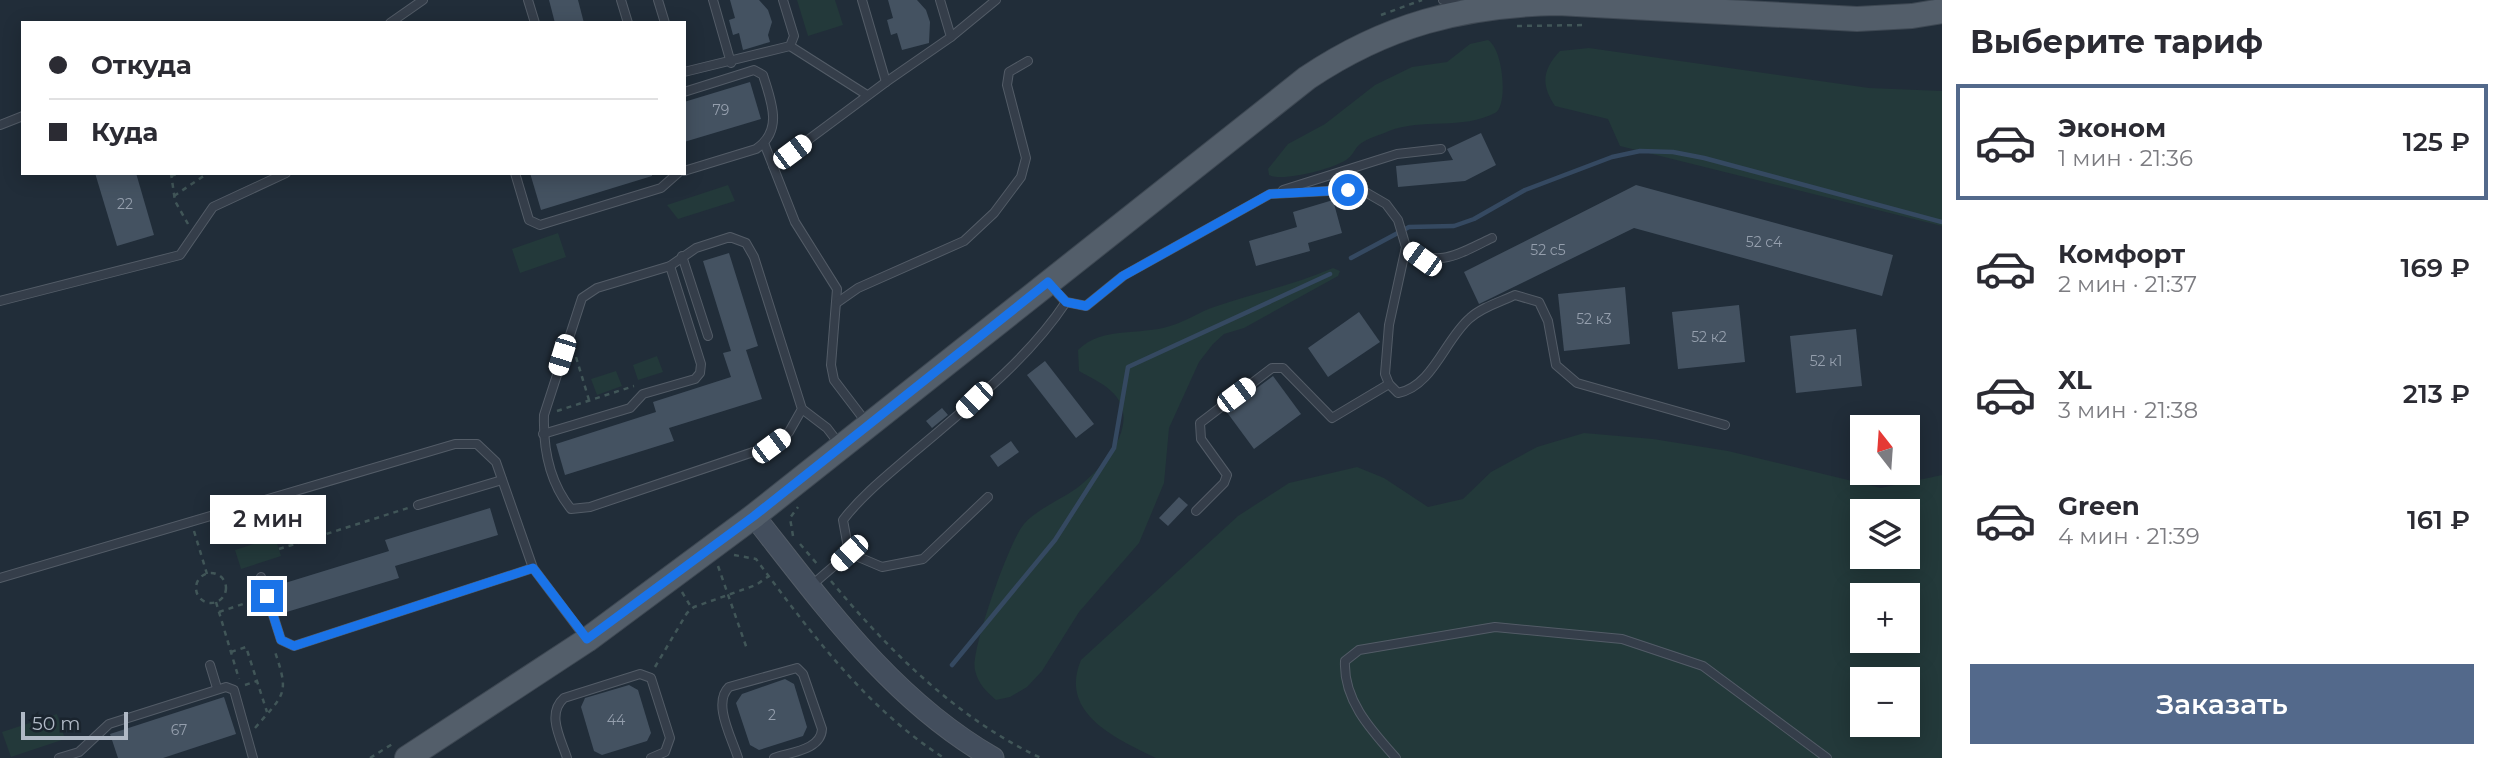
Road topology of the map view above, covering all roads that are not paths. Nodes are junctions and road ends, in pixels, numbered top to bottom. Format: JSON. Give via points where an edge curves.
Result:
{"nodes":[{"id":1,"x":423,"y":0,"type":"edge"},
{"id":2,"x":528,"y":0,"type":"edge"},
{"id":3,"x":621,"y":0,"type":"edge"},
{"id":4,"x":658,"y":0,"type":"edge"},
{"id":5,"x":713,"y":0,"type":"edge"},
{"id":6,"x":783,"y":0,"type":"edge"},
{"id":7,"x":862,"y":0,"type":"edge"},
{"id":8,"x":940,"y":0,"type":"edge"},
{"id":9,"x":996,"y":0,"type":"edge"},
{"id":10,"x":1443,"y":0,"type":"edge"},
{"id":11,"x":1473,"y":8,"type":"junction"},
{"id":12,"x":1942,"y":11,"type":"edge"},
{"id":13,"x":394,"y":21,"type":"edge"},
{"id":14,"x":534,"y":21,"type":"edge"},
{"id":15,"x":627,"y":21,"type":"edge"},
{"id":16,"x":664,"y":21,"type":"edge"},
{"id":17,"x":951,"y":37,"type":"junction"},
{"id":18,"x":790,"y":46,"type":"junction"},
{"id":19,"x":1028,"y":61,"type":"dead end"},
{"id":20,"x":731,"y":63,"type":"junction"},
{"id":21,"x":686,"y":72,"type":"edge"},
{"id":22,"x":886,"y":82,"type":"junction"},
{"id":23,"x":686,"y":91,"type":"edge"},
{"id":24,"x":867,"y":95,"type":"junction"},
{"id":25,"x":21,"y":117,"type":"edge"},
{"id":26,"x":0,"y":125,"type":"edge"},
{"id":27,"x":764,"y":144,"type":"junction"},
{"id":28,"x":1441,"y":149,"type":"dead end"},
{"id":29,"x":773,"y":166,"type":"junction"},
{"id":30,"x":686,"y":170,"type":"edge"},
{"id":31,"x":282,"y":175,"type":"edge"},
{"id":32,"x":516,"y":175,"type":"edge"},
{"id":33,"x":676,"y":175,"type":"edge"},
{"id":34,"x":1270,"y":194,"type":"junction"},
{"id":35,"x":1492,"y":239,"type":"dead end"},
{"id":36,"x":1406,"y":247,"type":"junction"},
{"id":37,"x":682,"y":256,"type":"junction"},
{"id":38,"x":670,"y":266,"type":"junction"},
{"id":39,"x":1048,"y":282,"type":"junction"},
{"id":40,"x":0,"y":301,"type":"edge"},
{"id":41,"x":838,"y":302,"type":"junction"},
{"id":42,"x":1066,"y":302,"type":"junction"},
{"id":43,"x":708,"y":336,"type":"dead end"},
{"id":44,"x":1389,"y":384,"type":"junction"},
{"id":45,"x":802,"y":409,"type":"junction"},
{"id":46,"x":867,"y":424,"type":"junction"},
{"id":47,"x":1725,"y":425,"type":"dead end"},
{"id":48,"x":543,"y":433,"type":"junction"},
{"id":49,"x":840,"y":446,"type":"junction"},
{"id":50,"x":502,"y":480,"type":"junction"},
{"id":51,"x":988,"y":497,"type":"dead end"},
{"id":52,"x":418,"y":505,"type":"road end"},
{"id":53,"x":1196,"y":511,"type":"dead end"},
{"id":54,"x":754,"y":516,"type":"junction"},
{"id":55,"x":849,"y":553,"type":"junction"},
{"id":56,"x":533,"y":568,"type":"junction"},
{"id":57,"x":261,"y":577,"type":"dead end"},
{"id":58,"x":0,"y":578,"type":"edge"},
{"id":59,"x":817,"y":581,"type":"junction"},
{"id":60,"x":587,"y":639,"type":"junction"},
{"id":61,"x":210,"y":665,"type":"dead end"},
{"id":62,"x":217,"y":688,"type":"junction"},
{"id":63,"x":406,"y":747,"type":"edge"},
{"id":64,"x":59,"y":758,"type":"edge"},
{"id":65,"x":253,"y":758,"type":"edge"},
{"id":66,"x":567,"y":758,"type":"edge"},
{"id":67,"x":651,"y":758,"type":"edge"},
{"id":68,"x":738,"y":758,"type":"edge"},
{"id":69,"x":774,"y":758,"type":"edge"},
{"id":70,"x":993,"y":758,"type":"edge"},
{"id":71,"x":1396,"y":758,"type":"edge"},
{"id":72,"x":1827,"y":758,"type":"edge"}],
"edges":[{"from":1,"to":13,"type":"lane"},
{"from":2,"to":14,"type":"lane"},
{"from":3,"to":15,"type":"lane"},
{"from":4,"to":16,"type":"lane"},
{"from":5,"to":20,"type":"lane"},
{"from":6,"to":18,"type":"lane","via":[[794,36]]},
{"from":7,"to":22,"type":"lane"},
{"from":8,"to":17,"type":"lane"},
{"from":9,"to":17,"type":"lane"},
{"from":10,"to":11,"type":"lane"},
{"from":11,"to":12,"type":"main road","via":[[1558,3],[1857,19]]},
{"from":11,"to":39,"type":"main road","via":[[1409,25],[1345,53]]},
{"from":17,"to":22,"type":"lane"},
{"from":18,"to":20,"type":"lane"},
{"from":18,"to":24,"type":"lane"},
{"from":19,"to":41,"type":"lane","via":[[1009,72],[1007,85],[1026,158],[1021,177],[994,213],[964,241],[858,288]]},
{"from":20,"to":21,"type":"lane"},
{"from":22,"to":24,"type":"lane"},
{"from":23,"to":27,"type":"lane","via":[[754,70],[763,75],[775,114]]},
{"from":24,"to":29,"type":"lane"},
{"from":25,"to":26,"type":"lane"},
{"from":27,"to":29,"type":"lane"},
{"from":27,"to":30,"type":"lane"},
{"from":28,"to":34,"type":"lane","via":[[1397,154]]},
{"from":29,"to":41,"type":"lane","via":[[795,222],[834,282]]},
{"from":31,"to":40,"type":"lane","via":[[214,207],[180,255]]},
{"from":32,"to":33,"type":"lane","via":[[529,220],[540,225],[661,188]]},
{"from":34,"to":36,"type":"lane","via":[[1367,193],[1386,204],[1398,220]]},
{"from":34,"to":42,"type":"lane","via":[[1123,276],[1086,306]]},
{"from":35,"to":36,"type":"lane","via":[[1438,259],[1422,259]]},
{"from":36,"to":44,"type":"lane","via":[[1389,325],[1385,374]]},
{"from":37,"to":38,"type":"lane"},
{"from":37,"to":43,"type":"lane"},
{"from":37,"to":45,"type":"lane","via":[[730,237],[746,243]]},
{"from":38,"to":48,"type":"lane","via":[[597,288],[582,298],[544,415]]},
{"from":38,"to":48,"type":"lane","via":[[700,373],[695,379],[643,394],[630,408]]},
{"from":39,"to":42,"type":"lane"},
{"from":39,"to":46,"type":"main road"},
{"from":41,"to":46,"type":"lane","via":[[831,365],[834,380]]},
{"from":42,"to":55,"type":"lane","via":[[1043,334],[957,416],[856,502],[843,520]]},
{"from":44,"to":47,"type":"lane","via":[[1398,393],[1408,391],[1429,372],[1470,318],[1515,295],[1539,302],[1548,321],[1556,365],[1577,383]]},
{"from":44,"to":53,"type":"lane","via":[[1332,418],[1283,368],[1272,368],[1200,423],[1201,439],[1227,475]]},
{"from":45,"to":48,"type":"lane","via":[[789,432],[771,446],[590,507],[571,509],[556,490]]},
{"from":45,"to":49,"type":"lane","via":[[827,428]]},
{"from":46,"to":49,"type":"main road"},
{"from":49,"to":54,"type":"main road"},
{"from":50,"to":52,"type":"lane"},
{"from":50,"to":56,"type":"lane"},
{"from":50,"to":58,"type":"lane","via":[[496,462],[477,444],[455,444]]},
{"from":51,"to":55,"type":"lane","via":[[923,559],[882,567]]},
{"from":54,"to":59,"type":"street"},
{"from":54,"to":60,"type":"main road"},
{"from":55,"to":59,"type":"lane"},
{"from":56,"to":57,"type":"lane","via":[[294,646],[281,640]]},
{"from":56,"to":60,"type":"lane"},
{"from":59,"to":70,"type":"street","via":[[852,640],[917,706]]},
{"from":60,"to":63,"type":"main road"},
{"from":61,"to":62,"type":"lane"},
{"from":62,"to":64,"type":"lane","via":[[109,724],[79,752]]},
{"from":62,"to":65,"type":"lane","via":[[234,690]]},
{"from":66,"to":67,"type":"lane","via":[[554,715],[557,705],[564,698],[640,674],[649,676],[670,738],[665,752]]},
{"from":68,"to":69,"type":"lane","via":[[721,703],[723,694],[729,687],[797,668],[803,674],[822,737],[817,744]]},
{"from":71,"to":72,"type":"lane","via":[[1352,702],[1344,677],[1345,661],[1359,650],[1495,627],[1622,639],[1703,666]]}]}
